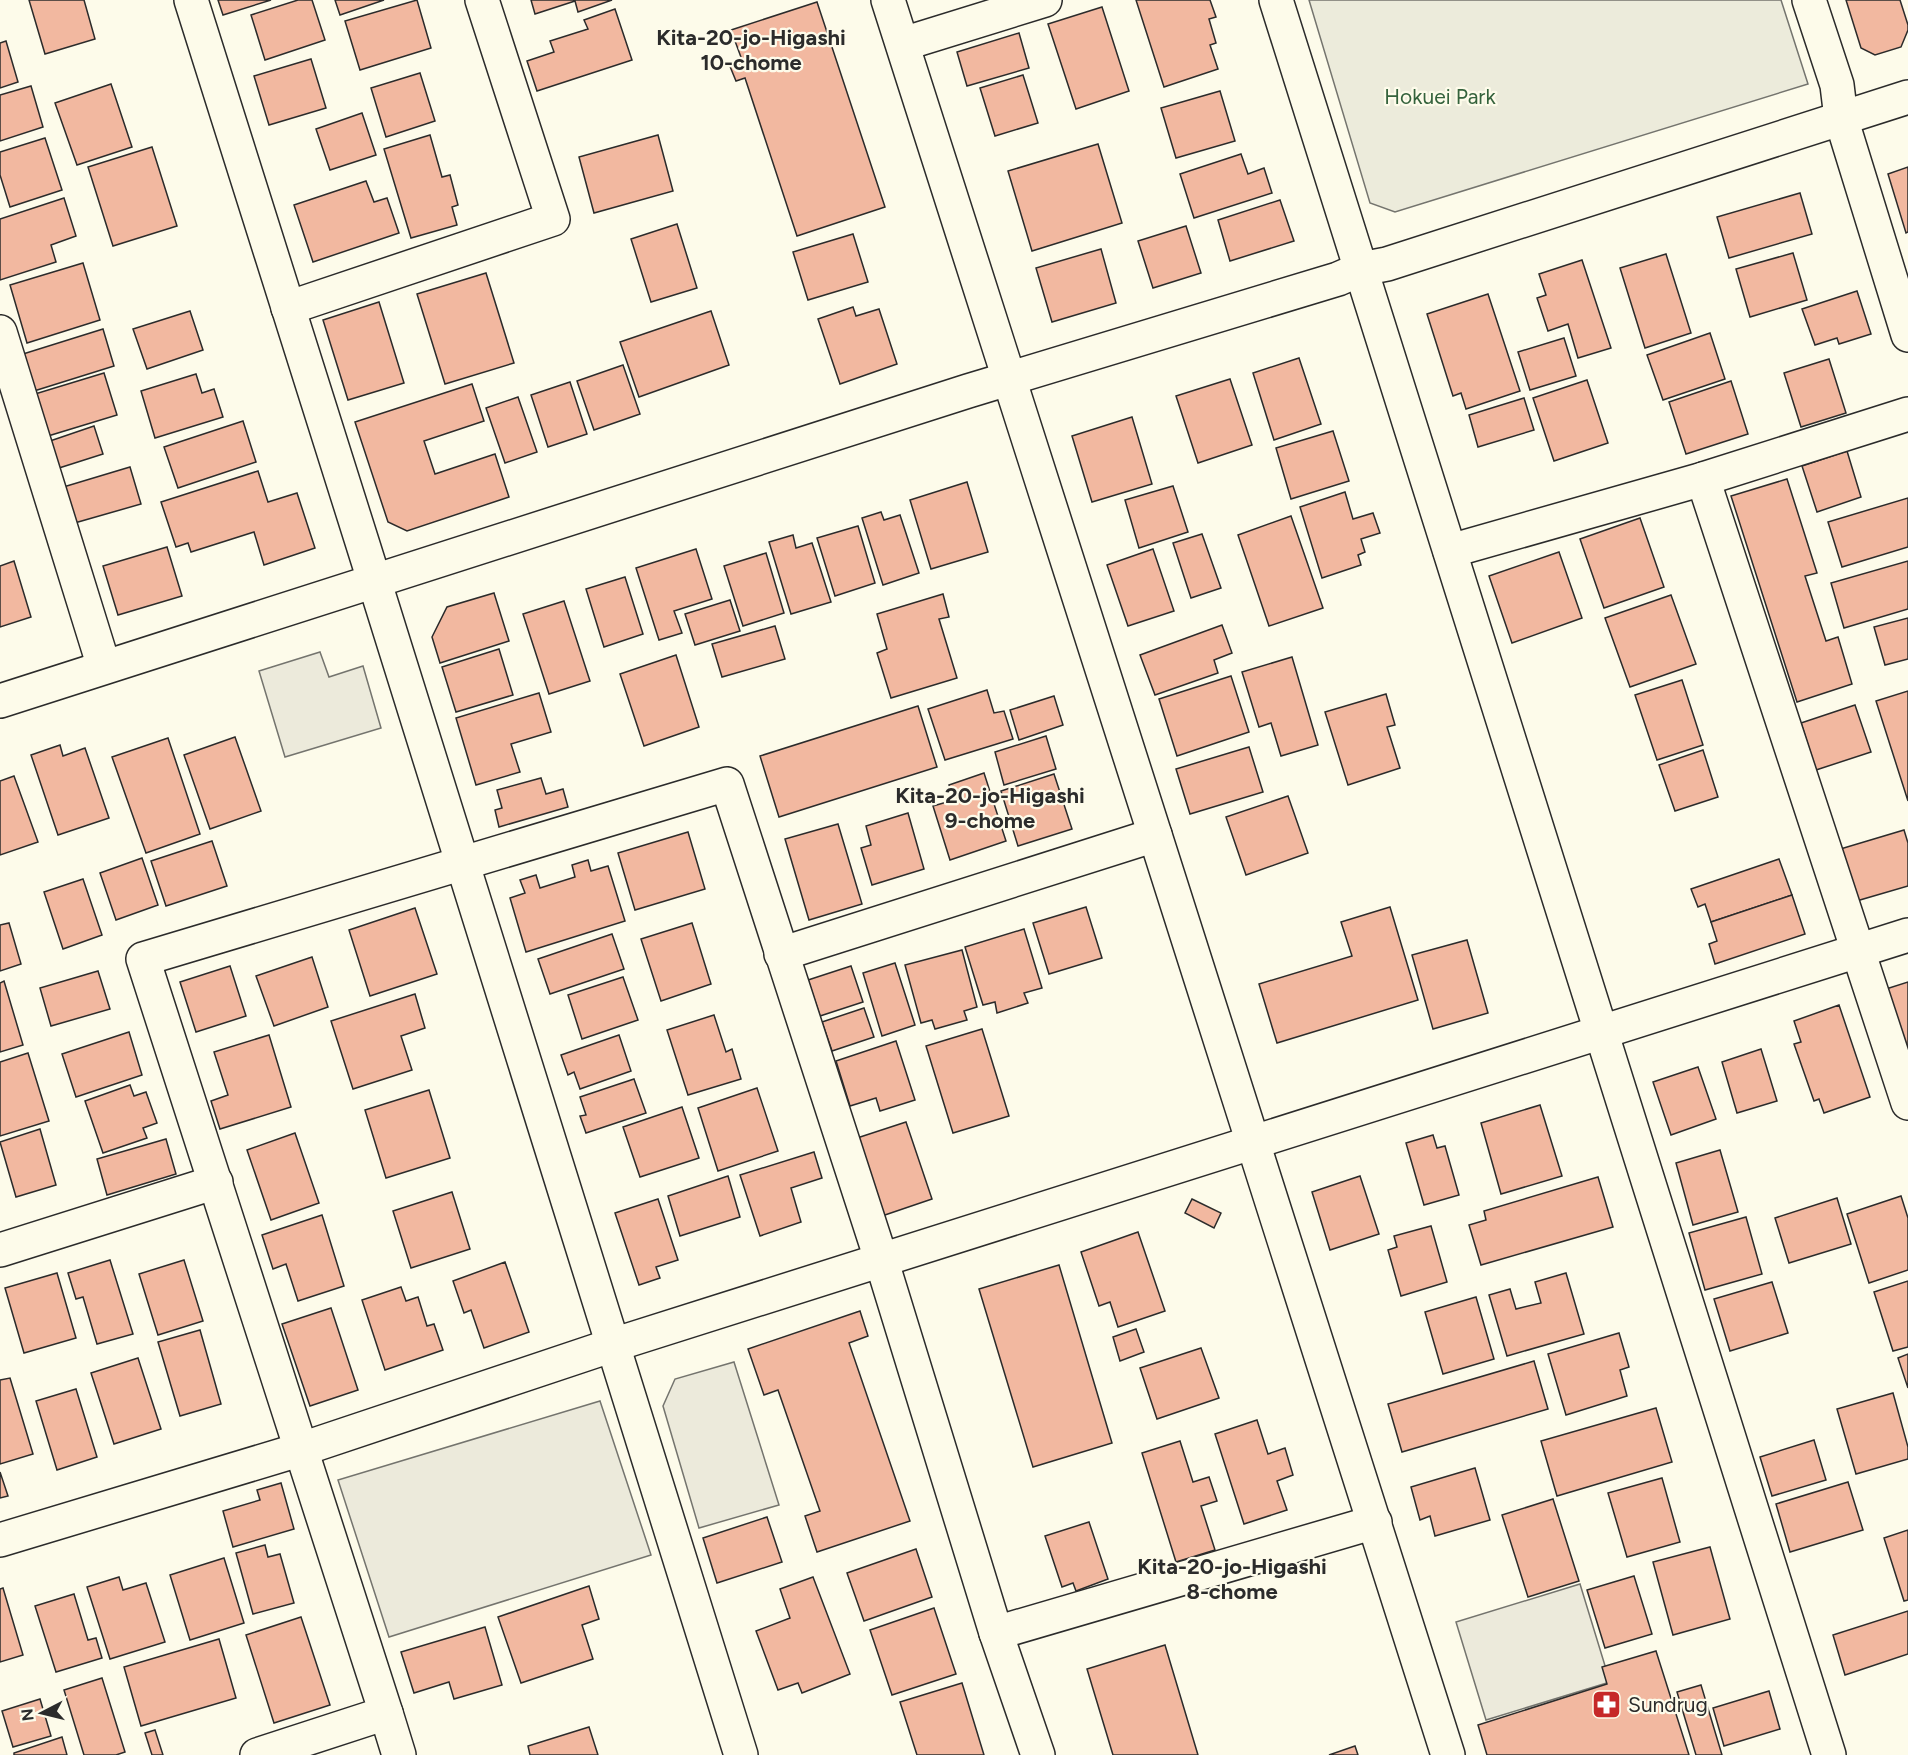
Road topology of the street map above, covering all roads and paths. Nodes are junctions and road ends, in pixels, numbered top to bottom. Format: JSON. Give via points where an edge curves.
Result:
{"nodes":[{"id":1,"x":191,"y":0,"type":"edge"},
{"id":2,"x":482,"y":0,"type":"edge"},
{"id":3,"x":888,"y":0,"type":"edge"},
{"id":4,"x":1045,"y":0,"type":"edge"},
{"id":5,"x":1276,"y":0,"type":"edge"},
{"id":6,"x":1809,"y":0,"type":"edge"},
{"id":7,"x":903,"y":44,"type":"junction"},
{"id":8,"x":1908,"y":98,"type":"edge"},
{"id":9,"x":1841,"y":118,"type":"junction"},
{"id":10,"x":1361,"y":269,"type":"junction"},
{"id":11,"x":288,"y":308,"type":"junction"},
{"id":12,"x":0,"y":332,"type":"edge"},
{"id":13,"x":1908,"y":335,"type":"edge"},
{"id":14,"x":1011,"y":378,"type":"junction"},
{"id":15,"x":9,"y":389,"type":"edge"},
{"id":16,"x":1908,"y":414,"type":"edge"},
{"id":17,"x":1703,"y":479,"type":"junction"},
{"id":18,"x":1450,"y":551,"type":"junction"},
{"id":19,"x":375,"y":582,"type":"junction"},
{"id":20,"x":104,"y":667,"type":"junction"},
{"id":21,"x":0,"y":701,"type":"edge"},
{"id":22,"x":1155,"y":835,"type":"junction"},
{"id":23,"x":462,"y":862,"type":"junction"},
{"id":24,"x":1908,"y":935,"type":"edge"},
{"id":25,"x":1857,"y":951,"type":"junction"},
{"id":26,"x":781,"y":954,"type":"junction"},
{"id":27,"x":1602,"y":1031,"type":"junction"},
{"id":28,"x":1908,"y":1102,"type":"edge"},
{"id":29,"x":1255,"y":1143,"type":"junction"},
{"id":30,"x":216,"y":1182,"type":"junction"},
{"id":31,"x":0,"y":1250,"type":"edge"},
{"id":32,"x":881,"y":1259,"type":"junction"},
{"id":33,"x":613,"y":1345,"type":"junction"},
{"id":34,"x":302,"y":1449,"type":"junction"},
{"id":35,"x":1376,"y":1522,"type":"junction"},
{"id":36,"x":0,"y":1540,"type":"edge"},
{"id":37,"x":996,"y":1633,"type":"junction"},
{"id":38,"x":386,"y":1713,"type":"junction"},
{"id":39,"x":257,"y":1755,"type":"edge"},
{"id":40,"x":399,"y":1755,"type":"edge"},
{"id":41,"x":741,"y":1755,"type":"edge"},
{"id":42,"x":1038,"y":1755,"type":"edge"},
{"id":43,"x":1448,"y":1755,"type":"edge"},
{"id":44,"x":1829,"y":1755,"type":"edge"}],
"edges":[{"from":1,"to":11,"type":"street"},
{"from":2,"to":11,"type":"street","via":[[553,219]]},
{"from":3,"to":7,"type":"street"},
{"from":4,"to":7,"type":"street"},
{"from":5,"to":10,"type":"street"},
{"from":6,"to":9,"type":"street","via":[[1837,85]]},
{"from":7,"to":14,"type":"street"},
{"from":8,"to":9,"type":"street"},
{"from":9,"to":10,"type":"street"},
{"from":9,"to":13,"type":"street"},
{"from":10,"to":14,"type":"street"},
{"from":10,"to":18,"type":"street"},
{"from":11,"to":19,"type":"street"},
{"from":12,"to":15,"type":"street"},
{"from":14,"to":19,"type":"street"},
{"from":14,"to":22,"type":"street"},
{"from":15,"to":20,"type":"street"},
{"from":16,"to":17,"type":"street"},
{"from":17,"to":18,"type":"street"},
{"from":17,"to":25,"type":"street"},
{"from":18,"to":27,"type":"street"},
{"from":19,"to":20,"type":"street"},
{"from":19,"to":23,"type":"street"},
{"from":20,"to":21,"type":"street"},
{"from":22,"to":26,"type":"street"},
{"from":22,"to":29,"type":"street"},
{"from":23,"to":26,"type":"street","via":[[727,784]]},
{"from":23,"to":30,"type":"street","via":[[143,959]]},
{"from":23,"to":33,"type":"street"},
{"from":24,"to":25,"type":"street"},
{"from":25,"to":27,"type":"street"},
{"from":25,"to":28,"type":"street"},
{"from":26,"to":32,"type":"street"},
{"from":27,"to":29,"type":"street"},
{"from":27,"to":44,"type":"street"},
{"from":29,"to":32,"type":"street"},
{"from":29,"to":35,"type":"street"},
{"from":30,"to":31,"type":"street"},
{"from":30,"to":34,"type":"street"},
{"from":32,"to":33,"type":"street"},
{"from":32,"to":37,"type":"street"},
{"from":33,"to":34,"type":"street"},
{"from":33,"to":41,"type":"street"},
{"from":34,"to":36,"type":"street"},
{"from":34,"to":38,"type":"street"},
{"from":35,"to":37,"type":"street"},
{"from":35,"to":43,"type":"street"},
{"from":37,"to":42,"type":"street"},
{"from":38,"to":39,"type":"street"},
{"from":38,"to":40,"type":"street"}]}
